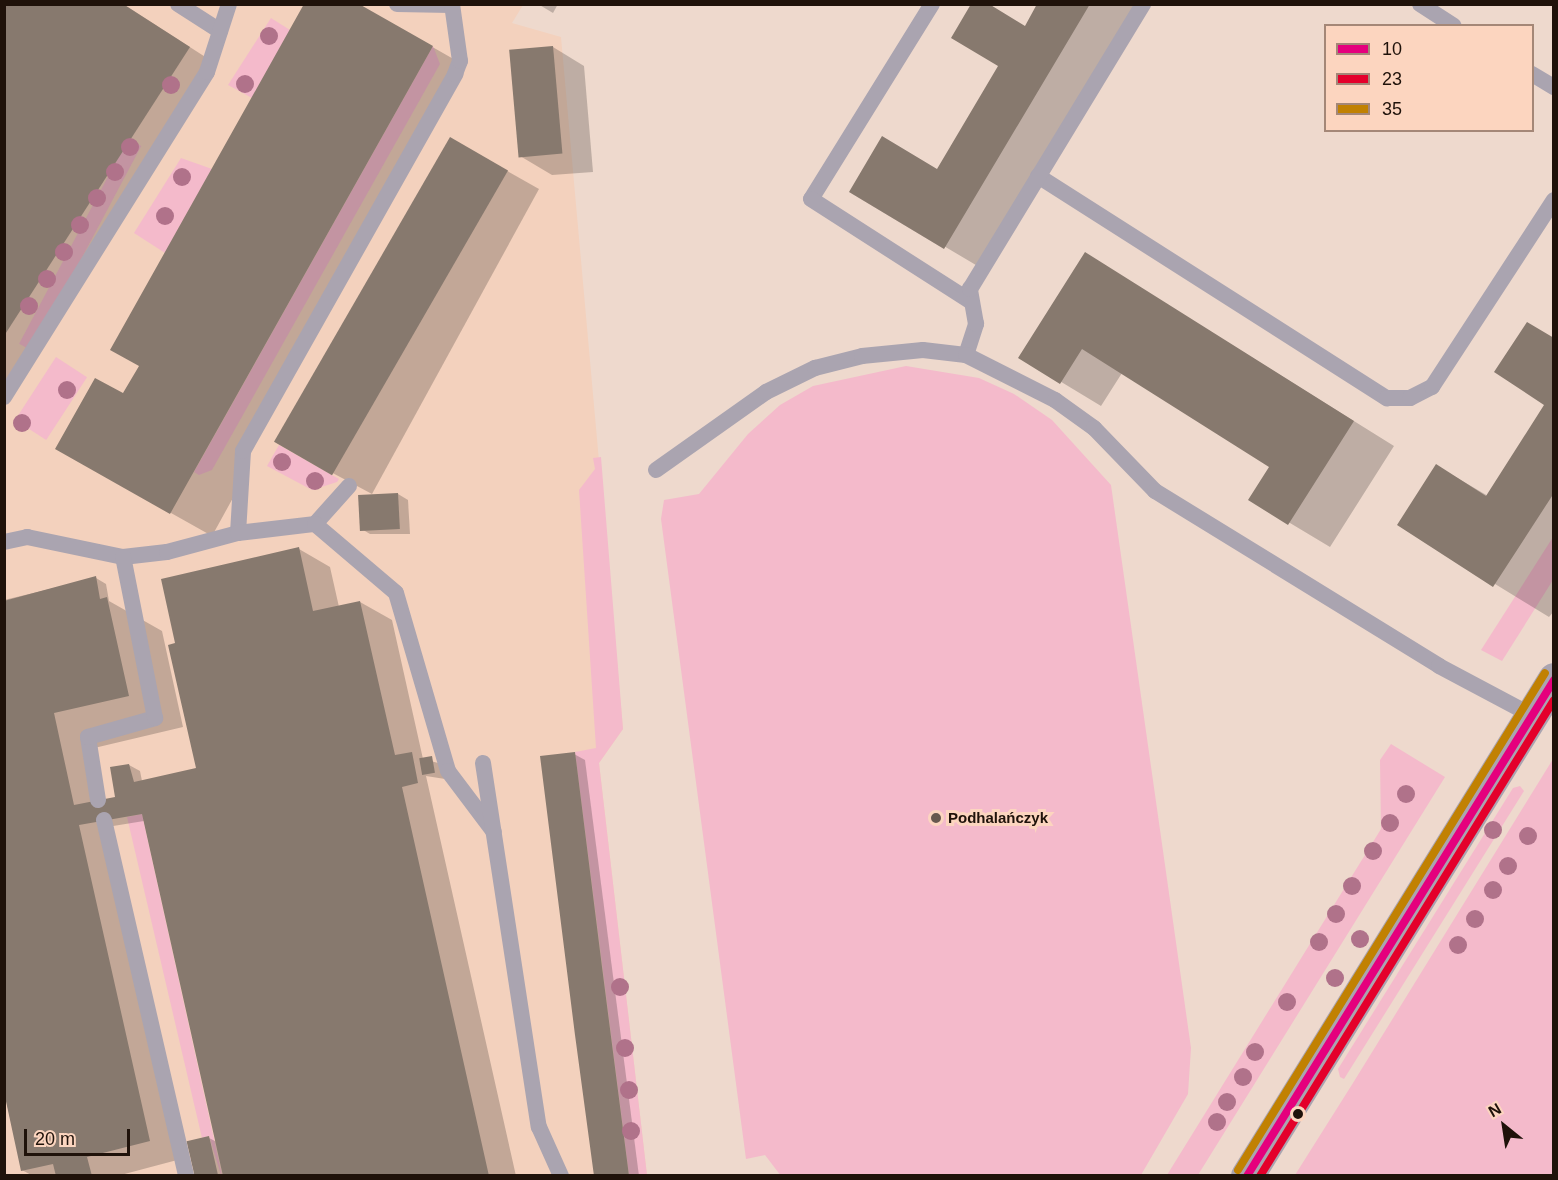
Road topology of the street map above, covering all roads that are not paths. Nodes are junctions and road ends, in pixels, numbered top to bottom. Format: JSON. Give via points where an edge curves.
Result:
{"nodes":[{"id":1,"x":178,"y":4,"type":"edge"},
{"id":2,"x":229,"y":4,"type":"edge"},
{"id":3,"x":397,"y":4,"type":"edge"},
{"id":4,"x":932,"y":4,"type":"edge"},
{"id":5,"x":1143,"y":4,"type":"edge"},
{"id":6,"x":1420,"y":4,"type":"edge"},
{"id":7,"x":452,"y":5,"type":"edge"},
{"id":8,"x":1451,"y":24,"type":"edge"},
{"id":9,"x":220,"y":31,"type":"junction"},
{"id":10,"x":1534,"y":75,"type":"edge"},
{"id":11,"x":1554,"y":87,"type":"edge"},
{"id":12,"x":1038,"y":176,"type":"junction"},
{"id":13,"x":1554,"y":200,"type":"edge"},
{"id":14,"x":970,"y":301,"type":"junction"},
{"id":15,"x":966,"y":355,"type":"junction"},
{"id":16,"x":4,"y":397,"type":"edge"},
{"id":17,"x":656,"y":470,"type":"dead end"},
{"id":18,"x":349,"y":486,"type":"dead end"},
{"id":19,"x":315,"y":524,"type":"junction"},
{"id":20,"x":238,"y":533,"type":"junction"},
{"id":21,"x":4,"y":542,"type":"edge"},
{"id":22,"x":123,"y":557,"type":"junction"},
{"id":23,"x":1554,"y":679,"type":"edge"},
{"id":24,"x":1531,"y":715,"type":"junction"},
{"id":25,"x":483,"y":763,"type":"dead end"},
{"id":26,"x":98,"y":800,"type":"dead end"},
{"id":27,"x":104,"y":820,"type":"dead end"},
{"id":28,"x":494,"y":832,"type":"junction"},
{"id":29,"x":186,"y":1176,"type":"edge"},
{"id":30,"x":561,"y":1176,"type":"edge"},
{"id":31,"x":1247,"y":1176,"type":"edge"}],
"edges":[{"from":1,"to":9,"type":"lane"},
{"from":2,"to":9,"type":"lane"},
{"from":3,"to":7,"type":"lane"},
{"from":4,"to":14,"type":"lane","via":[[811,199]]},
{"from":5,"to":12,"type":"lane"},
{"from":6,"to":8,"type":"lane"},
{"from":7,"to":20,"type":"lane","via":[[460,61],[455,74],[243,451]]},
{"from":9,"to":16,"type":"lane","via":[[207,72]]},
{"from":10,"to":11,"type":"lane"},
{"from":12,"to":13,"type":"lane","via":[[1388,398],[1410,398],[1432,387]]},
{"from":12,"to":14,"type":"lane","via":[[970,289]]},
{"from":14,"to":15,"type":"lane","via":[[976,324]]},
{"from":15,"to":17,"type":"lane","via":[[923,350],[862,356],[815,368],[766,392]]},
{"from":15,"to":24,"type":"lane","via":[[1055,400],[1094,428],[1155,491],[1439,666]]},
{"from":18,"to":19,"type":"lane"},
{"from":19,"to":20,"type":"lane"},
{"from":19,"to":28,"type":"lane","via":[[396,593],[448,771]]},
{"from":20,"to":22,"type":"lane","via":[[167,552]]},
{"from":21,"to":22,"type":"lane","via":[[27,537]]},
{"from":22,"to":26,"type":"lane","via":[[155,718],[88,737]]},
{"from":23,"to":24,"type":"street"},
{"from":24,"to":31,"type":"street"},
{"from":25,"to":28,"type":"lane"},
{"from":27,"to":29,"type":"lane"},
{"from":28,"to":30,"type":"lane","via":[[539,1127]]}]}
